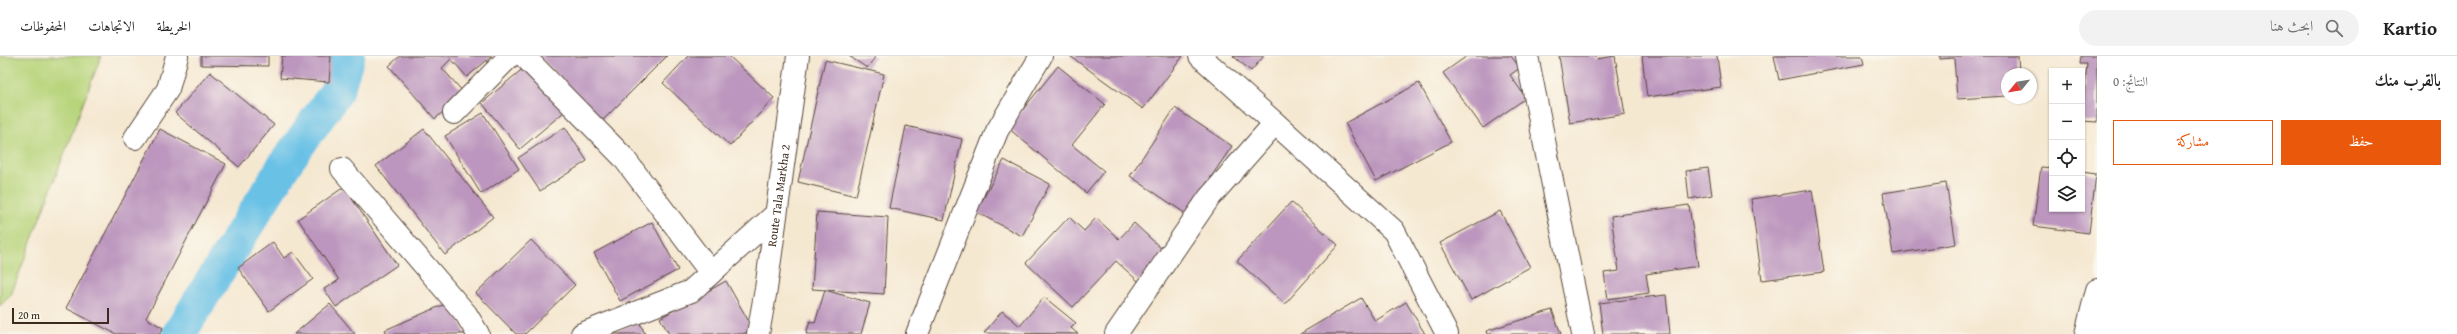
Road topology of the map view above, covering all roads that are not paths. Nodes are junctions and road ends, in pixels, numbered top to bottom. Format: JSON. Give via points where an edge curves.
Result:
{"nodes":[{"id":1,"x":177,"y":56,"type":"edge"},
{"id":2,"x":510,"y":56,"type":"edge"},
{"id":3,"x":524,"y":56,"type":"edge"},
{"id":4,"x":798,"y":56,"type":"edge"},
{"id":5,"x":1041,"y":56,"type":"edge"},
{"id":6,"x":1200,"y":56,"type":"edge"},
{"id":7,"x":1527,"y":56,"type":"edge"},
{"id":8,"x":454,"y":113,"type":"dead end"},
{"id":9,"x":1275,"y":123,"type":"junction"},
{"id":10,"x":135,"y":138,"type":"dead end"},
{"id":11,"x":342,"y":169,"type":"dead end"},
{"id":12,"x":776,"y":214,"type":"junction"},
{"id":13,"x":711,"y":273,"type":"junction"},
{"id":14,"x":2097,"y":290,"type":"edge"},
{"id":15,"x":478,"y":334,"type":"edge"},
{"id":16,"x":582,"y":334,"type":"edge"},
{"id":17,"x":758,"y":334,"type":"edge"},
{"id":18,"x":917,"y":334,"type":"edge"},
{"id":19,"x":1116,"y":334,"type":"edge"},
{"id":20,"x":1447,"y":334,"type":"edge"},
{"id":21,"x":1583,"y":334,"type":"edge"},
{"id":22,"x":2086,"y":334,"type":"edge"}],
"edges":[{"from":1,"to":10,"type":"street","via":[[168,89]]},
{"from":2,"to":8,"type":"street"},
{"from":3,"to":13,"type":"street","via":[[623,157]]},
{"from":4,"to":12,"type":"street","name":"Route Tala Markha 2"},
{"from":5,"to":18,"type":"street","via":[[997,131]]},
{"from":6,"to":9,"type":"street"},
{"from":7,"to":21,"type":"street"},
{"from":9,"to":19,"type":"street","via":[[1209,198]]},
{"from":9,"to":20,"type":"street","via":[[1394,231]]},
{"from":11,"to":15,"type":"street","via":[[466,314]]},
{"from":12,"to":13,"type":"street"},
{"from":12,"to":17,"type":"street","name":"Route Tala Markha 2"},
{"from":13,"to":16,"type":"street","via":[[691,291]]},
{"from":14,"to":22,"type":"street"}]}
